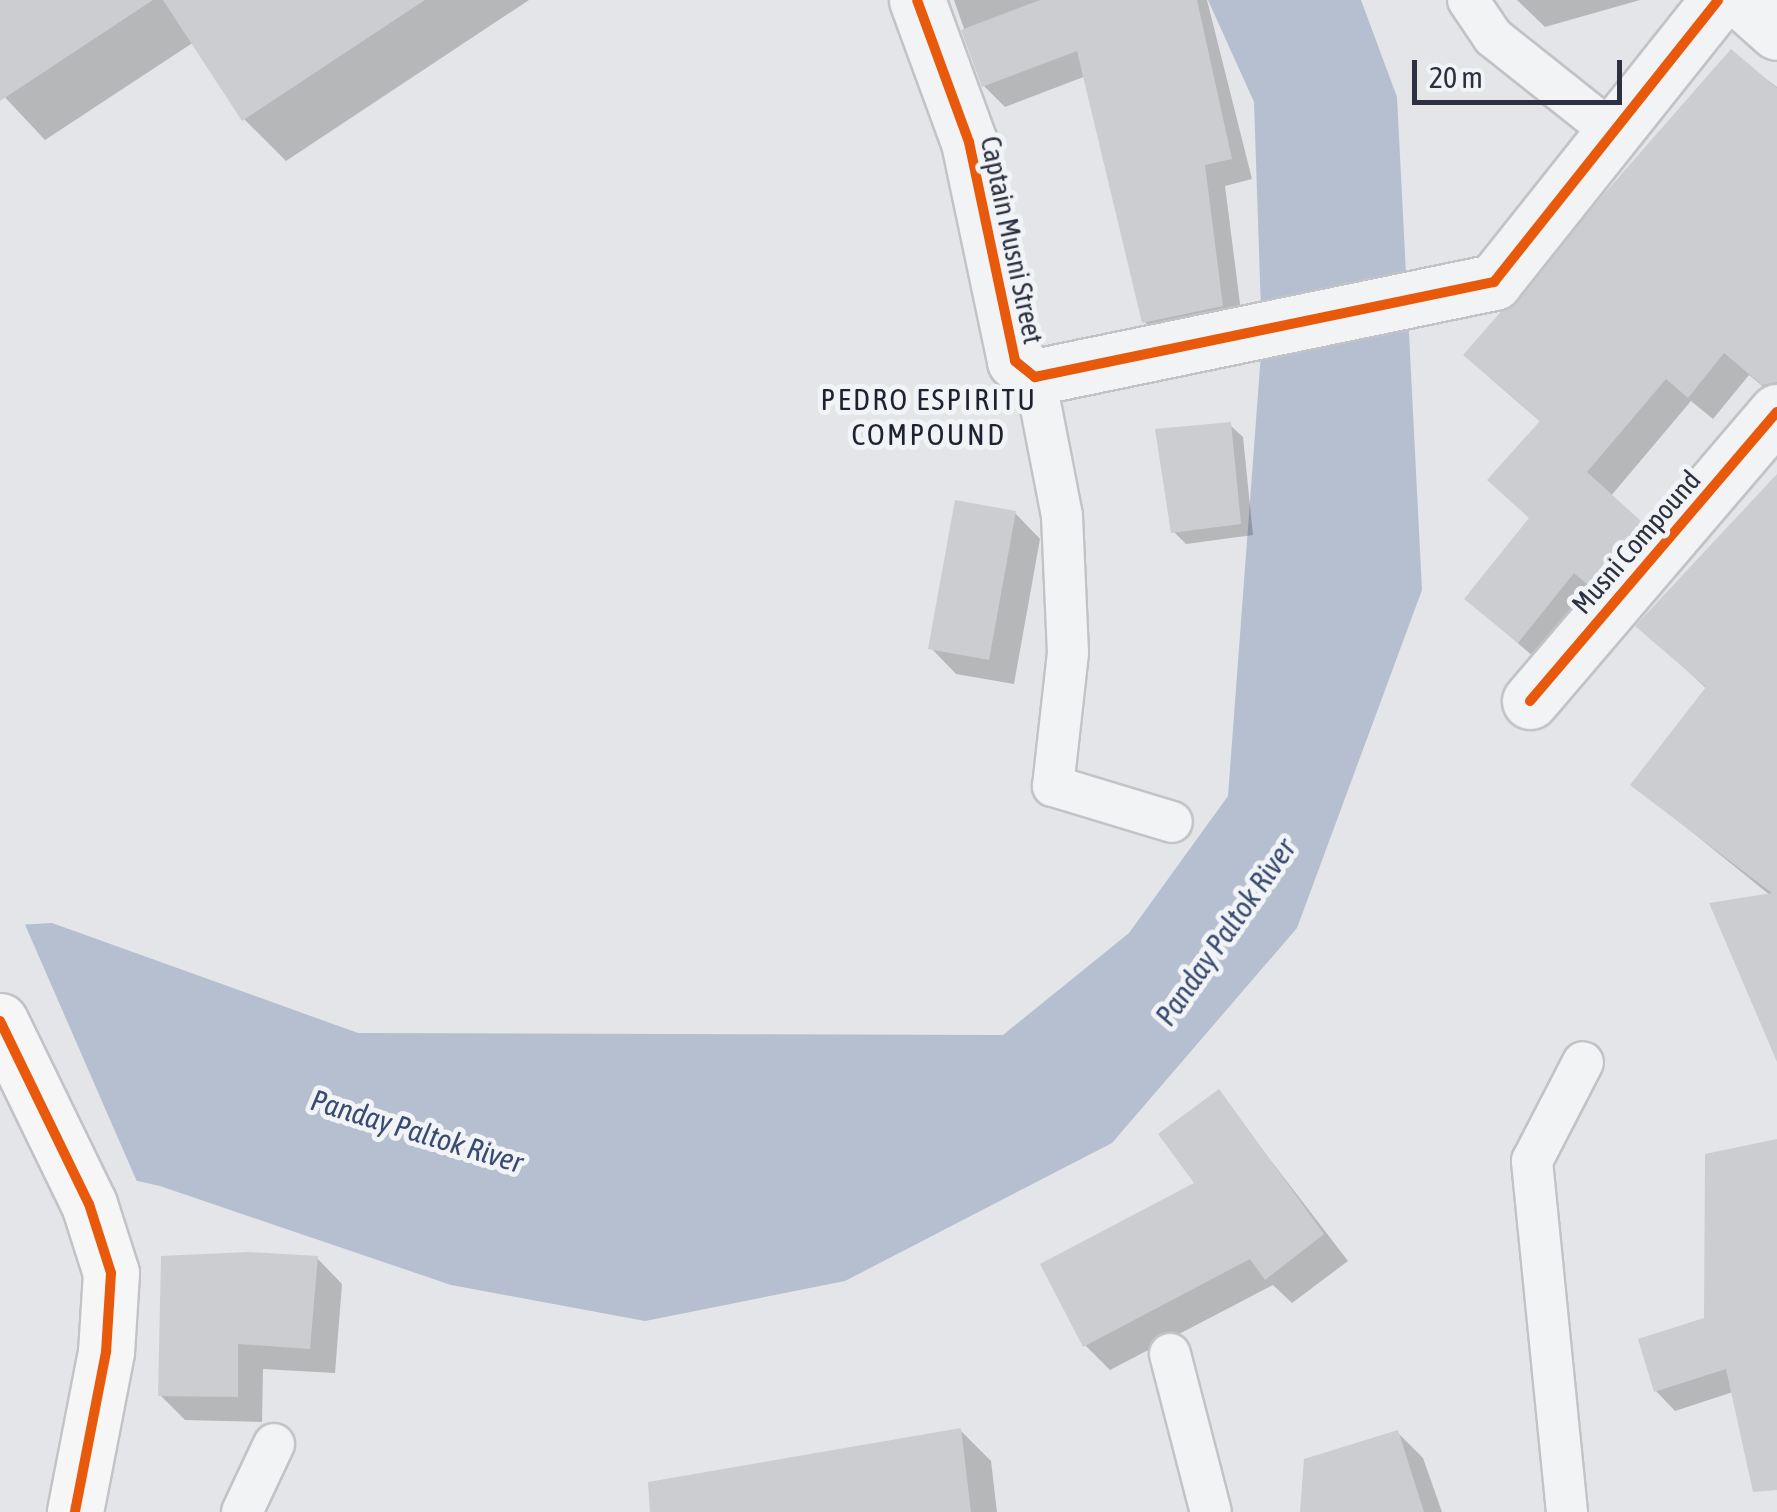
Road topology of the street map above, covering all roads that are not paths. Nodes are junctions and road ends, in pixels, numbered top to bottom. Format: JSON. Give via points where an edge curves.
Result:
{"nodes":[{"id":1,"x":917,"y":0,"type":"edge"},
{"id":2,"x":1468,"y":0,"type":"edge"},
{"id":3,"x":1718,"y":0,"type":"edge"},
{"id":4,"x":1742,"y":0,"type":"edge"},
{"id":5,"x":1777,"y":32,"type":"edge"},
{"id":6,"x":1611,"y":131,"type":"junction"},
{"id":7,"x":1035,"y":377,"type":"junction"},
{"id":8,"x":1777,"y":412,"type":"edge"},
{"id":9,"x":1530,"y":701,"type":"dead end"},
{"id":10,"x":1172,"y":822,"type":"dead end"},
{"id":11,"x":0,"y":1021,"type":"edge"},
{"id":12,"x":1582,"y":1062,"type":"dead end"},
{"id":13,"x":1170,"y":1354,"type":"dead end"},
{"id":14,"x":274,"y":1444,"type":"dead end"},
{"id":15,"x":76,"y":1512,"type":"edge"},
{"id":16,"x":242,"y":1512,"type":"edge"},
{"id":17,"x":1211,"y":1512,"type":"edge"},
{"id":18,"x":1567,"y":1512,"type":"edge"}],
"edges":[{"from":1,"to":7,"type":"street","name":"Captain Musni Street","via":[[969,142],[1015,362]]},
{"from":2,"to":6,"type":"lane","via":[[1493,37]]},
{"from":3,"to":6,"type":"street","name":"Captain Musni Street"},
{"from":4,"to":5,"type":"street"},
{"from":6,"to":7,"type":"street","name":"Captain Musni Street","via":[[1502,276],[1411,306]]},
{"from":7,"to":10,"type":"lane","via":[[1065,574],[1068,653],[1052,786]]},
{"from":8,"to":9,"type":"street","name":"Musni Compound"},
{"from":11,"to":15,"type":"main road","via":[[89,1204],[111,1274]]},
{"from":12,"to":18,"type":"lane","via":[[1532,1161]]},
{"from":13,"to":17,"type":"lane"},
{"from":14,"to":16,"type":"lane"}]}
